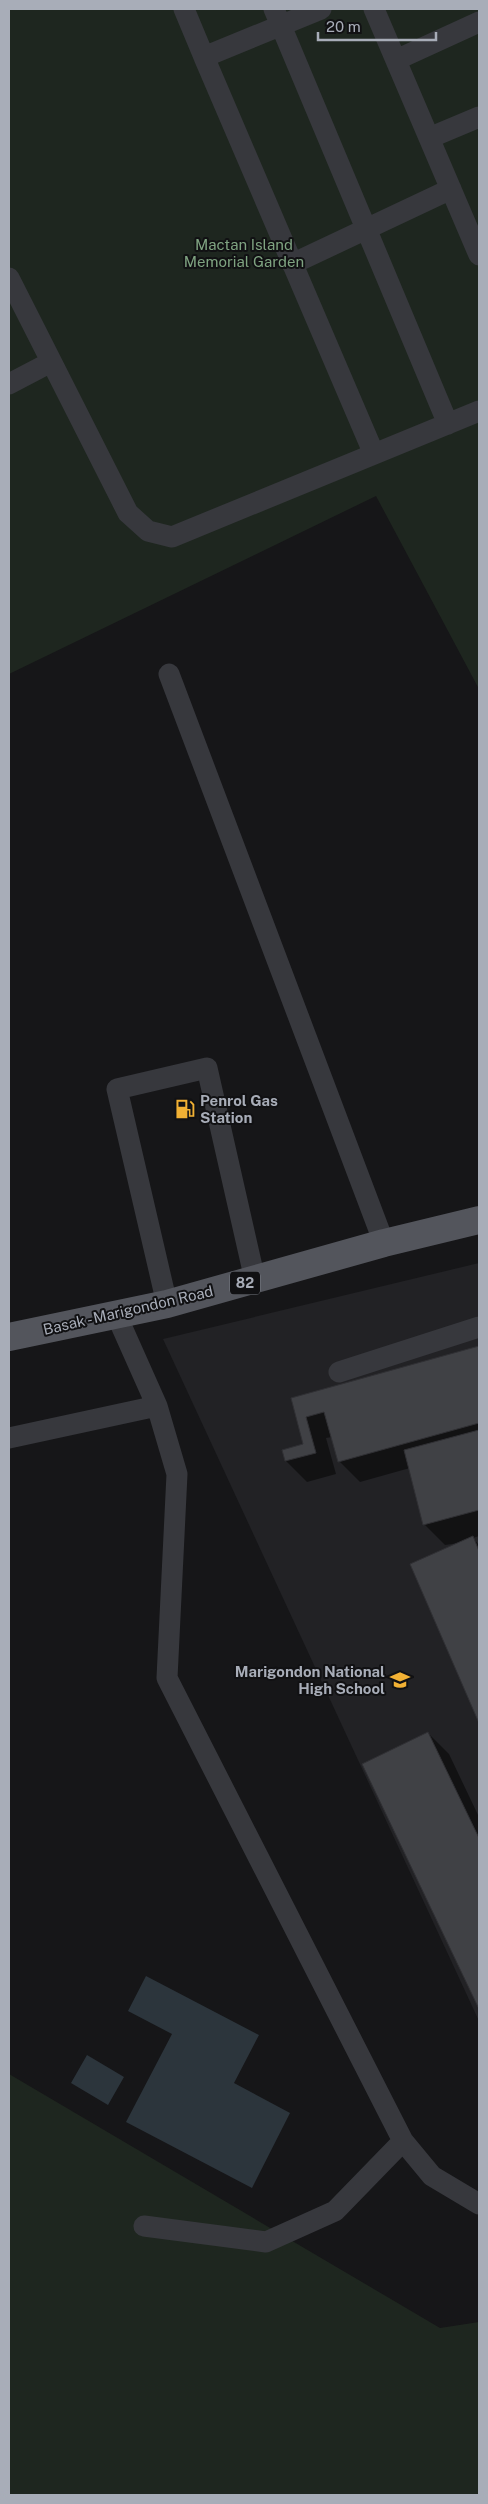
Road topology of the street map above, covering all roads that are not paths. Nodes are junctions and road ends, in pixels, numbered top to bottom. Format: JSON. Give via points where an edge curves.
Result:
{"nodes":[{"id":1,"x":184,"y":9,"type":"edge"},
{"id":2,"x":321,"y":9,"type":"edge"},
{"id":3,"x":374,"y":9,"type":"edge"},
{"id":4,"x":278,"y":17,"type":"edge"},
{"id":5,"x":479,"y":22,"type":"edge"},
{"id":6,"x":204,"y":57,"type":"junction"},
{"id":7,"x":396,"y":60,"type":"junction"},
{"id":8,"x":479,"y":117,"type":"edge"},
{"id":9,"x":429,"y":138,"type":"junction"},
{"id":10,"x":451,"y":189,"type":"junction"},
{"id":11,"x":473,"y":223,"type":"edge"},
{"id":12,"x":366,"y":229,"type":"junction"},
{"id":13,"x":479,"y":255,"type":"edge"},
{"id":14,"x":292,"y":264,"type":"junction"},
{"id":15,"x":9,"y":278,"type":"edge"},
{"id":16,"x":52,"y":362,"type":"junction"},
{"id":17,"x":9,"y":384,"type":"edge"},
{"id":18,"x":479,"y":411,"type":"edge"},
{"id":19,"x":448,"y":424,"type":"junction"},
{"id":20,"x":374,"y":454,"type":"junction"},
{"id":21,"x":169,"y":674,"type":"dead end"},
{"id":22,"x":479,"y":1220,"type":"edge"},
{"id":23,"x":384,"y":1243,"type":"junction"},
{"id":24,"x":255,"y":1280,"type":"junction"},
{"id":25,"x":167,"y":1304,"type":"junction"},
{"id":26,"x":116,"y":1314,"type":"junction"},
{"id":27,"x":479,"y":1327,"type":"edge"},
{"id":28,"x":9,"y":1337,"type":"edge"},
{"id":29,"x":339,"y":1372,"type":"dead end"},
{"id":30,"x":157,"y":1406,"type":"junction"},
{"id":31,"x":9,"y":1438,"type":"edge"},
{"id":32,"x":403,"y":2141,"type":"junction"},
{"id":33,"x":479,"y":2204,"type":"edge"},
{"id":34,"x":144,"y":2226,"type":"dead end"}],
"edges":[{"from":1,"to":6,"type":"lane"},
{"from":2,"to":4,"type":"lane"},
{"from":3,"to":7,"type":"lane"},
{"from":4,"to":6,"type":"lane"},
{"from":4,"to":12,"type":"lane"},
{"from":5,"to":7,"type":"lane"},
{"from":6,"to":14,"type":"lane"},
{"from":7,"to":9,"type":"lane"},
{"from":8,"to":9,"type":"lane"},
{"from":9,"to":10,"type":"lane"},
{"from":10,"to":11,"type":"lane"},
{"from":10,"to":12,"type":"lane"},
{"from":11,"to":13,"type":"lane"},
{"from":12,"to":14,"type":"lane"},
{"from":12,"to":19,"type":"lane"},
{"from":14,"to":20,"type":"lane"},
{"from":15,"to":16,"type":"lane"},
{"from":16,"to":17,"type":"lane"},
{"from":16,"to":20,"type":"lane","via":[[128,513],[148,531],[172,537]]},
{"from":18,"to":19,"type":"lane"},
{"from":19,"to":20,"type":"lane"},
{"from":21,"to":23,"type":"lane"},
{"from":22,"to":23,"type":"main road","name":"Basak - Marigondon Road","number":"82"},
{"from":23,"to":24,"type":"main road","name":"Basak - Marigondon Road","number":"82"},
{"from":24,"to":25,"type":"main road","name":"Basak - Marigondon Road","number":"82"},
{"from":24,"to":25,"type":"lane","via":[[207,1068],[117,1089]]},
{"from":25,"to":26,"type":"main road","name":"Basak - Marigondon Road","number":"82"},
{"from":26,"to":28,"type":"main road","name":"Basak - Marigondon Road","number":"82"},
{"from":26,"to":30,"type":"lane"},
{"from":27,"to":29,"type":"lane"},
{"from":30,"to":31,"type":"lane"},
{"from":30,"to":32,"type":"lane","via":[[176,1474],[167,1678]]},
{"from":32,"to":33,"type":"lane","via":[[432,2176]]},
{"from":32,"to":34,"type":"lane","via":[[335,2211],[266,2242]]}]}
